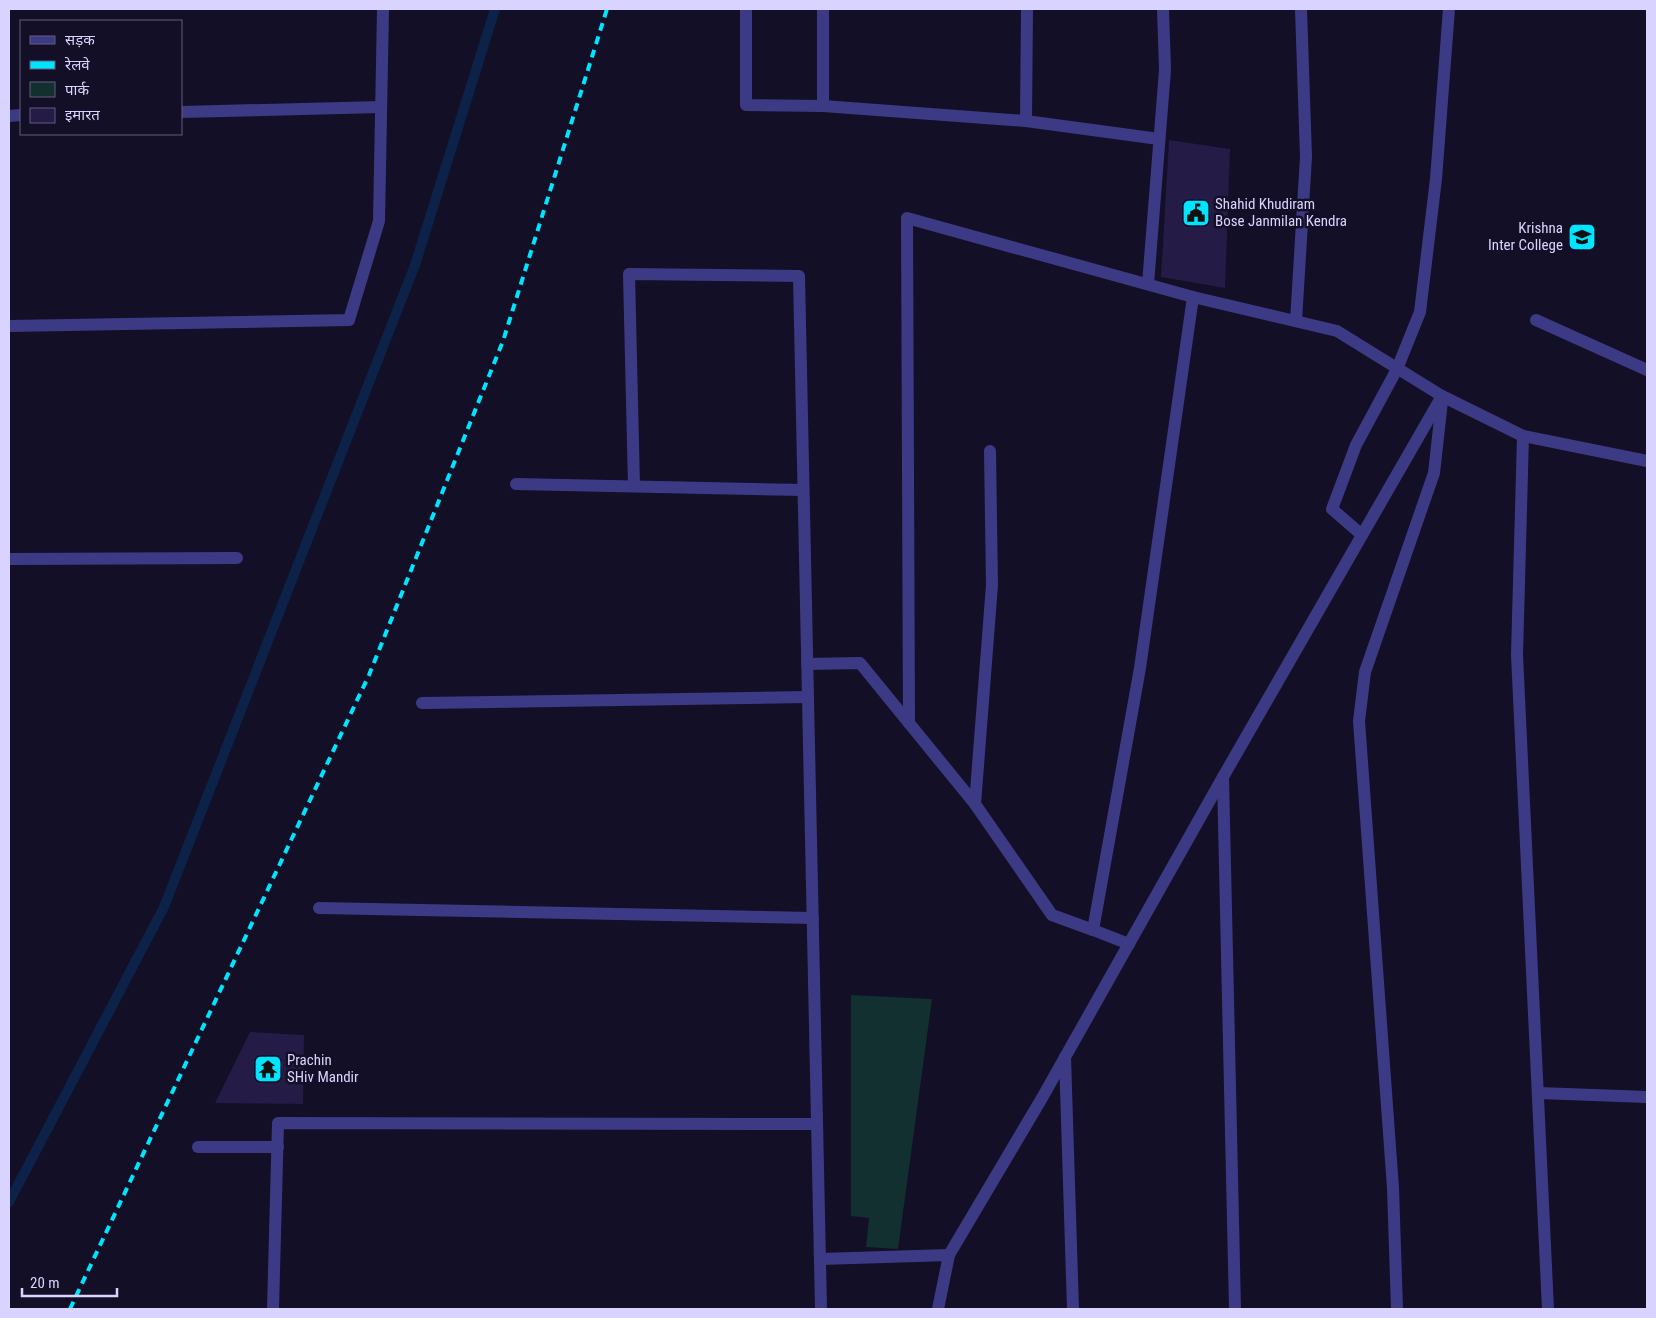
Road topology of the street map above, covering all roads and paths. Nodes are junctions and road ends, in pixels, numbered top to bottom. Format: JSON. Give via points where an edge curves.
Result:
{"nodes":[{"id":1,"x":383,"y":9,"type":"edge"},
{"id":2,"x":746,"y":9,"type":"edge"},
{"id":3,"x":823,"y":9,"type":"edge"},
{"id":4,"x":1027,"y":9,"type":"edge"},
{"id":5,"x":1163,"y":9,"type":"edge"},
{"id":6,"x":1301,"y":9,"type":"edge"},
{"id":7,"x":1449,"y":9,"type":"edge"},
{"id":8,"x":823,"y":106,"type":"junction"},
{"id":9,"x":381,"y":107,"type":"junction"},
{"id":10,"x":182,"y":112,"type":"edge"},
{"id":11,"x":1026,"y":121,"type":"junction"},
{"id":12,"x":1159,"y":139,"type":"junction"},
{"id":13,"x":1148,"y":284,"type":"junction"},
{"id":14,"x":1193,"y":297,"type":"junction"},
{"id":15,"x":1536,"y":320,"type":"dead end"},
{"id":16,"x":1296,"y":321,"type":"junction"},
{"id":17,"x":9,"y":326,"type":"edge"},
{"id":18,"x":1397,"y":369,"type":"junction"},
{"id":19,"x":1647,"y":370,"type":"edge"},
{"id":20,"x":1442,"y":396,"type":"junction"},
{"id":21,"x":1523,"y":436,"type":"junction"},
{"id":22,"x":990,"y":452,"type":"dead end"},
{"id":23,"x":1647,"y":461,"type":"edge"},
{"id":24,"x":516,"y":484,"type":"dead end"},
{"id":25,"x":634,"y":486,"type":"junction"},
{"id":26,"x":803,"y":490,"type":"junction"},
{"id":27,"x":1362,"y":535,"type":"junction"},
{"id":28,"x":237,"y":558,"type":"dead end"},
{"id":29,"x":9,"y":559,"type":"edge"},
{"id":30,"x":807,"y":664,"type":"junction"},
{"id":31,"x":808,"y":697,"type":"junction"},
{"id":32,"x":422,"y":703,"type":"dead end"},
{"id":33,"x":909,"y":724,"type":"junction"},
{"id":34,"x":1223,"y":777,"type":"junction"},
{"id":35,"x":975,"y":804,"type":"junction"},
{"id":36,"x":319,"y":908,"type":"dead end"},
{"id":37,"x":812,"y":918,"type":"junction"},
{"id":38,"x":1093,"y":930,"type":"junction"},
{"id":39,"x":1129,"y":944,"type":"junction"},
{"id":40,"x":1065,"y":1056,"type":"junction"},
{"id":41,"x":1539,"y":1093,"type":"junction"},
{"id":42,"x":1647,"y":1097,"type":"edge"},
{"id":43,"x":817,"y":1124,"type":"junction"},
{"id":44,"x":198,"y":1147,"type":"dead end"},
{"id":45,"x":278,"y":1147,"type":"junction"},
{"id":46,"x":949,"y":1255,"type":"junction"},
{"id":47,"x":820,"y":1259,"type":"junction"},
{"id":48,"x":273,"y":1309,"type":"edge"},
{"id":49,"x":821,"y":1309,"type":"edge"},
{"id":50,"x":938,"y":1309,"type":"edge"},
{"id":51,"x":1073,"y":1309,"type":"edge"},
{"id":52,"x":1235,"y":1309,"type":"edge"},
{"id":53,"x":1397,"y":1309,"type":"edge"},
{"id":54,"x":1548,"y":1309,"type":"edge"}],
"edges":[{"from":1,"to":9,"type":"street"},
{"from":2,"to":8,"type":"street","via":[[746,105]]},
{"from":3,"to":8,"type":"street"},
{"from":4,"to":11,"type":"street"},
{"from":5,"to":12,"type":"street","via":[[1164,70]]},
{"from":6,"to":16,"type":"street","via":[[1306,157]]},
{"from":7,"to":18,"type":"street","via":[[1436,180],[1420,312]]},
{"from":8,"to":11,"type":"street"},
{"from":9,"to":10,"type":"street"},
{"from":9,"to":17,"type":"street","via":[[379,221],[348,320]]},
{"from":11,"to":12,"type":"street"},
{"from":12,"to":13,"type":"street"},
{"from":13,"to":14,"type":"street"},
{"from":13,"to":33,"type":"street","via":[[908,218]]},
{"from":14,"to":16,"type":"street"},
{"from":14,"to":38,"type":"street","via":[[1140,668]]},
{"from":15,"to":19,"type":"street"},
{"from":16,"to":18,"type":"street","via":[[1337,331]]},
{"from":18,"to":20,"type":"street"},
{"from":18,"to":27,"type":"street","via":[[1356,445],[1332,509]]},
{"from":20,"to":21,"type":"street"},
{"from":20,"to":27,"type":"street"},
{"from":20,"to":53,"type":"street","via":[[1434,474],[1365,672],[1358,721],[1393,1188]]},
{"from":21,"to":23,"type":"street"},
{"from":21,"to":41,"type":"street","via":[[1517,655]]},
{"from":22,"to":35,"type":"street","via":[[992,585]]},
{"from":24,"to":25,"type":"street"},
{"from":25,"to":26,"type":"street"},
{"from":25,"to":26,"type":"street","via":[[629,274],[799,276]]},
{"from":26,"to":30,"type":"street"},
{"from":27,"to":34,"type":"street"},
{"from":28,"to":29,"type":"street"},
{"from":30,"to":31,"type":"street"},
{"from":30,"to":33,"type":"street","via":[[860,663]]},
{"from":31,"to":32,"type":"street"},
{"from":31,"to":37,"type":"street"},
{"from":33,"to":35,"type":"street"},
{"from":34,"to":39,"type":"street"},
{"from":34,"to":52,"type":"street"},
{"from":35,"to":38,"type":"street","via":[[1052,915]]},
{"from":36,"to":37,"type":"street"},
{"from":37,"to":43,"type":"street"},
{"from":38,"to":39,"type":"street"},
{"from":39,"to":40,"type":"street"},
{"from":40,"to":46,"type":"street"},
{"from":40,"to":51,"type":"street"},
{"from":41,"to":42,"type":"street"},
{"from":41,"to":54,"type":"street"},
{"from":43,"to":45,"type":"street","via":[[278,1123]]},
{"from":43,"to":47,"type":"street"},
{"from":44,"to":45,"type":"street"},
{"from":45,"to":48,"type":"street"},
{"from":46,"to":47,"type":"street"},
{"from":46,"to":50,"type":"street"},
{"from":47,"to":49,"type":"street"}]}
